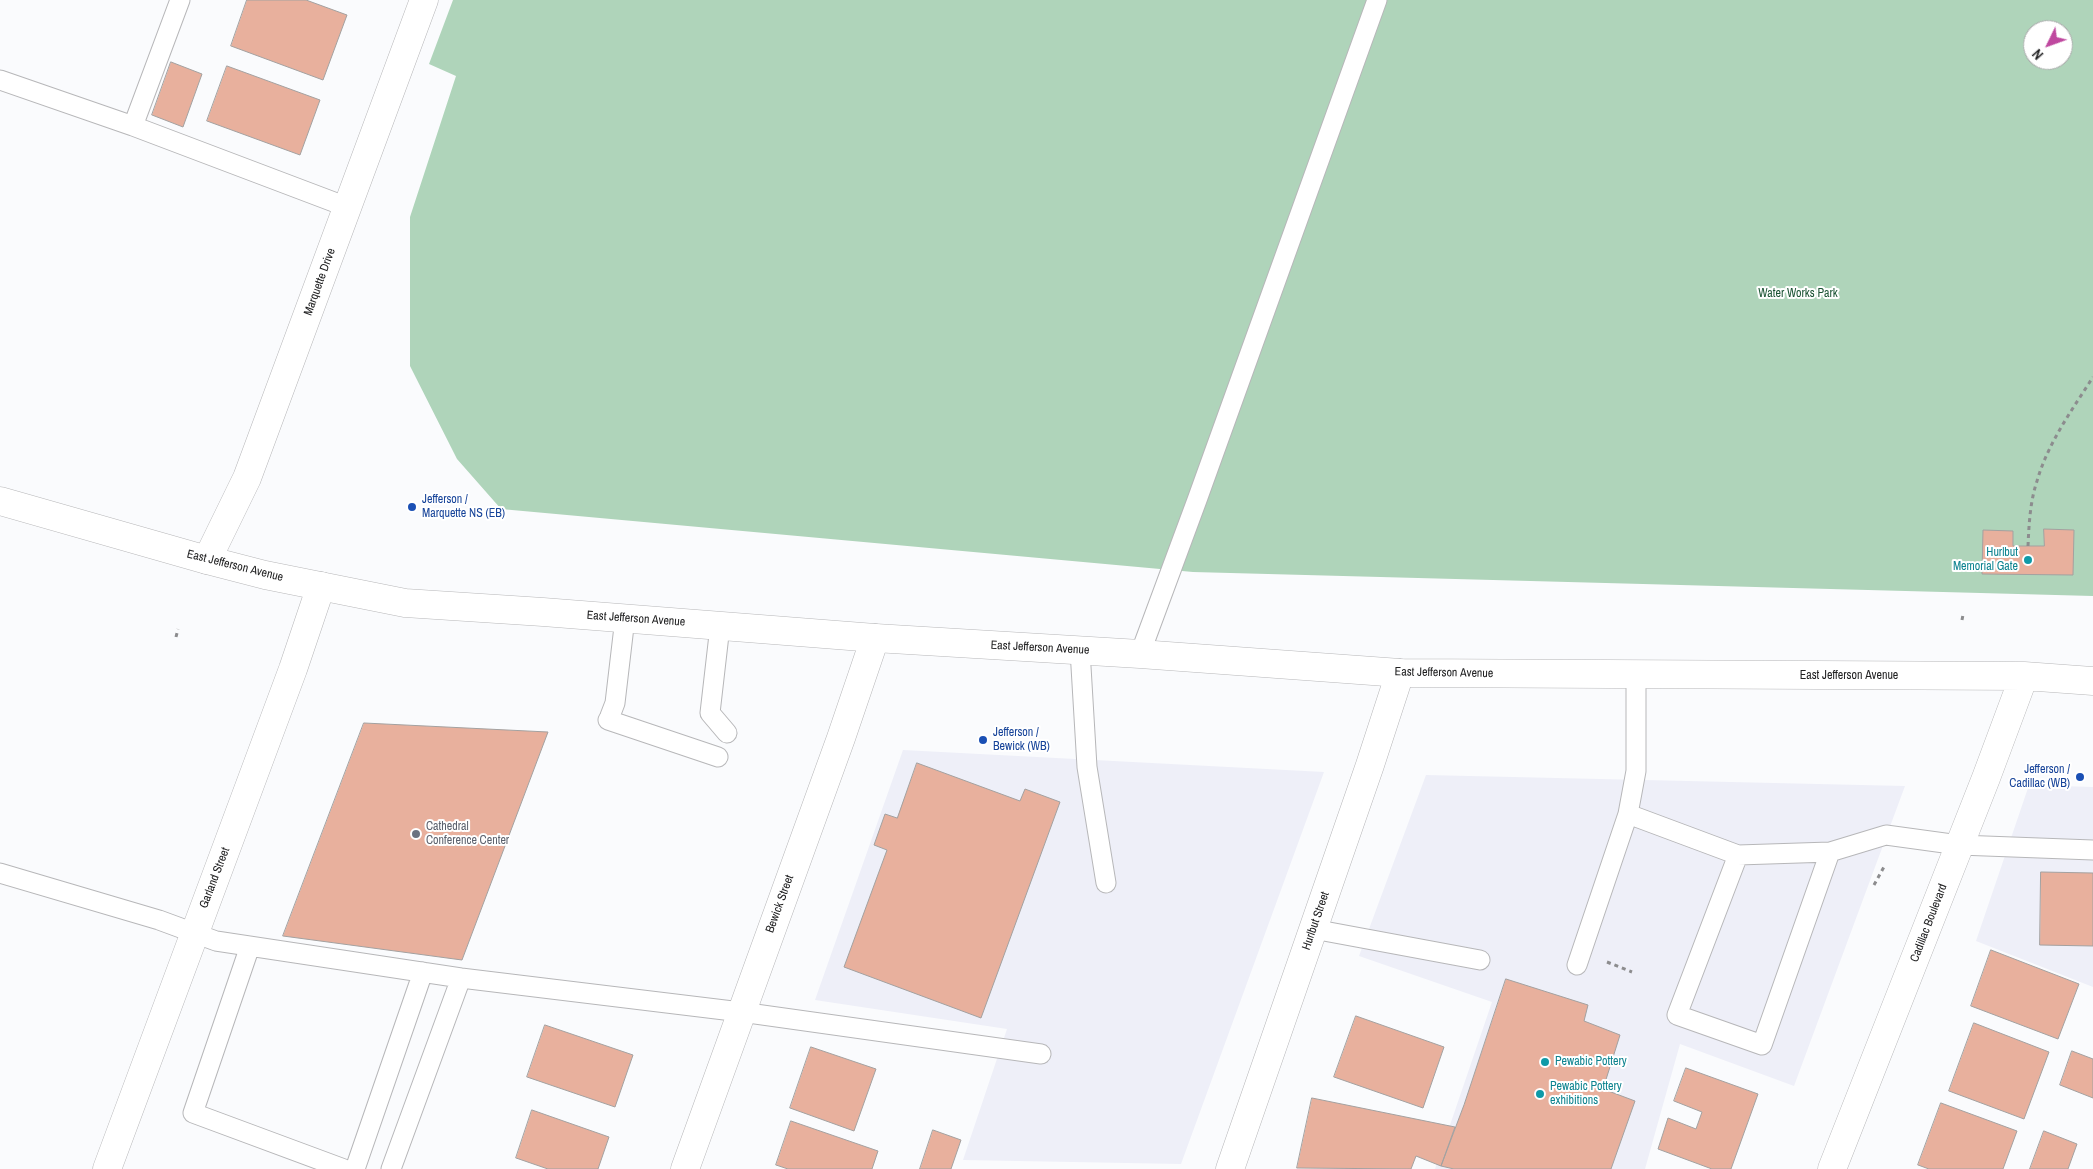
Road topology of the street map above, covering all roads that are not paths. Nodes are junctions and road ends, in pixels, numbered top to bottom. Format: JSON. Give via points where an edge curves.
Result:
{"nodes":[{"id":1,"x":180,"y":0,"type":"edge"},
{"id":2,"x":424,"y":0,"type":"edge"},
{"id":3,"x":1377,"y":0,"type":"edge"},
{"id":4,"x":0,"y":80,"type":"edge"},
{"id":5,"x":133,"y":126,"type":"junction"},
{"id":6,"x":347,"y":207,"type":"junction"},
{"id":7,"x":0,"y":501,"type":"edge"},
{"id":8,"x":208,"y":560,"type":"junction"},
{"id":9,"x":321,"y":586,"type":"junction"},
{"id":10,"x":625,"y":618,"type":"junction"},
{"id":11,"x":720,"y":626,"type":"junction"},
{"id":12,"x":875,"y":638,"type":"junction"},
{"id":13,"x":1080,"y":650,"type":"junction"},
{"id":14,"x":1140,"y":654,"type":"junction"},
{"id":15,"x":1400,"y":672,"type":"junction"},
{"id":16,"x":1636,"y":675,"type":"junction"},
{"id":17,"x":2024,"y":676,"type":"junction"},
{"id":18,"x":2093,"y":681,"type":"edge"},
{"id":19,"x":727,"y":733,"type":"dead end"},
{"id":20,"x":718,"y":757,"type":"dead end"},
{"id":21,"x":1628,"y":814,"type":"junction"},
{"id":22,"x":1959,"y":846,"type":"junction"},
{"id":23,"x":2093,"y":850,"type":"edge"},
{"id":24,"x":1830,"y":852,"type":"junction"},
{"id":25,"x":1738,"y":855,"type":"junction"},
{"id":26,"x":0,"y":873,"type":"edge"},
{"id":27,"x":1106,"y":883,"type":"dead end"},
{"id":28,"x":1313,"y":929,"type":"junction"},
{"id":29,"x":194,"y":932,"type":"junction"},
{"id":30,"x":250,"y":946,"type":"junction"},
{"id":31,"x":1480,"y":960,"type":"dead end"},
{"id":32,"x":1577,"y":965,"type":"dead end"},
{"id":33,"x":423,"y":972,"type":"junction"},
{"id":34,"x":461,"y":978,"type":"junction"},
{"id":35,"x":741,"y":1012,"type":"junction"},
{"id":36,"x":1041,"y":1054,"type":"dead end"},
{"id":37,"x":106,"y":1169,"type":"edge"},
{"id":38,"x":344,"y":1169,"type":"edge"},
{"id":39,"x":355,"y":1169,"type":"edge"},
{"id":40,"x":391,"y":1169,"type":"edge"},
{"id":41,"x":685,"y":1169,"type":"edge"},
{"id":42,"x":1230,"y":1169,"type":"edge"},
{"id":43,"x":1832,"y":1169,"type":"edge"}],
"edges":[{"from":1,"to":5,"type":"lane"},
{"from":2,"to":6,"type":"street","name":"Marquette Drive"},
{"from":3,"to":14,"type":"lane"},
{"from":4,"to":5,"type":"lane"},
{"from":5,"to":6,"type":"lane"},
{"from":6,"to":8,"type":"street","name":"Marquette Drive","via":[[247,478]]},
{"from":7,"to":8,"type":"street","name":"East Jefferson Avenue"},
{"from":8,"to":9,"type":"street","name":"East Jefferson Avenue"},
{"from":9,"to":10,"type":"street","name":"East Jefferson Avenue","via":[[405,603]]},
{"from":9,"to":29,"type":"street","name":"Garland Street"},
{"from":10,"to":11,"type":"street","name":"East Jefferson Avenue"},
{"from":10,"to":20,"type":"lane","via":[[615,703],[609,718]]},
{"from":11,"to":12,"type":"street","name":"East Jefferson Avenue"},
{"from":11,"to":19,"type":"lane","via":[[710,713]]},
{"from":12,"to":13,"type":"street","name":"East Jefferson Avenue"},
{"from":12,"to":35,"type":"street","name":"Bewick Street"},
{"from":13,"to":14,"type":"street","name":"East Jefferson Avenue"},
{"from":13,"to":27,"type":"lane","via":[[1088,767]]},
{"from":14,"to":15,"type":"street","name":"East Jefferson Avenue"},
{"from":15,"to":16,"type":"street","name":"East Jefferson Avenue"},
{"from":15,"to":28,"type":"street","name":"Hurlbut Street"},
{"from":16,"to":17,"type":"street","name":"East Jefferson Avenue"},
{"from":16,"to":21,"type":"lane","via":[[1636,771]]},
{"from":17,"to":18,"type":"street","name":"East Jefferson Avenue"},
{"from":17,"to":22,"type":"street","name":"Cadillac Boulevard"},
{"from":21,"to":25,"type":"lane"},
{"from":21,"to":32,"type":"lane"},
{"from":22,"to":23,"type":"lane"},
{"from":22,"to":24,"type":"lane","via":[[1886,835]]},
{"from":22,"to":43,"type":"street","name":"Cadillac Boulevard"},
{"from":24,"to":25,"type":"lane"},
{"from":24,"to":25,"type":"lane","via":[[1762,1045],[1677,1015]]},
{"from":26,"to":29,"type":"lane"},
{"from":28,"to":31,"type":"lane"},
{"from":28,"to":42,"type":"street","name":"Hurlbut Street"},
{"from":29,"to":30,"type":"lane","via":[[216,941]]},
{"from":29,"to":37,"type":"street","name":"Garland Street"},
{"from":30,"to":33,"type":"lane"},
{"from":30,"to":38,"type":"lane","via":[[193,1113]]},
{"from":33,"to":34,"type":"lane"},
{"from":33,"to":39,"type":"lane"},
{"from":34,"to":35,"type":"lane"},
{"from":34,"to":40,"type":"lane"},
{"from":35,"to":36,"type":"lane"},
{"from":35,"to":41,"type":"street","name":"Bewick Street"}]}
